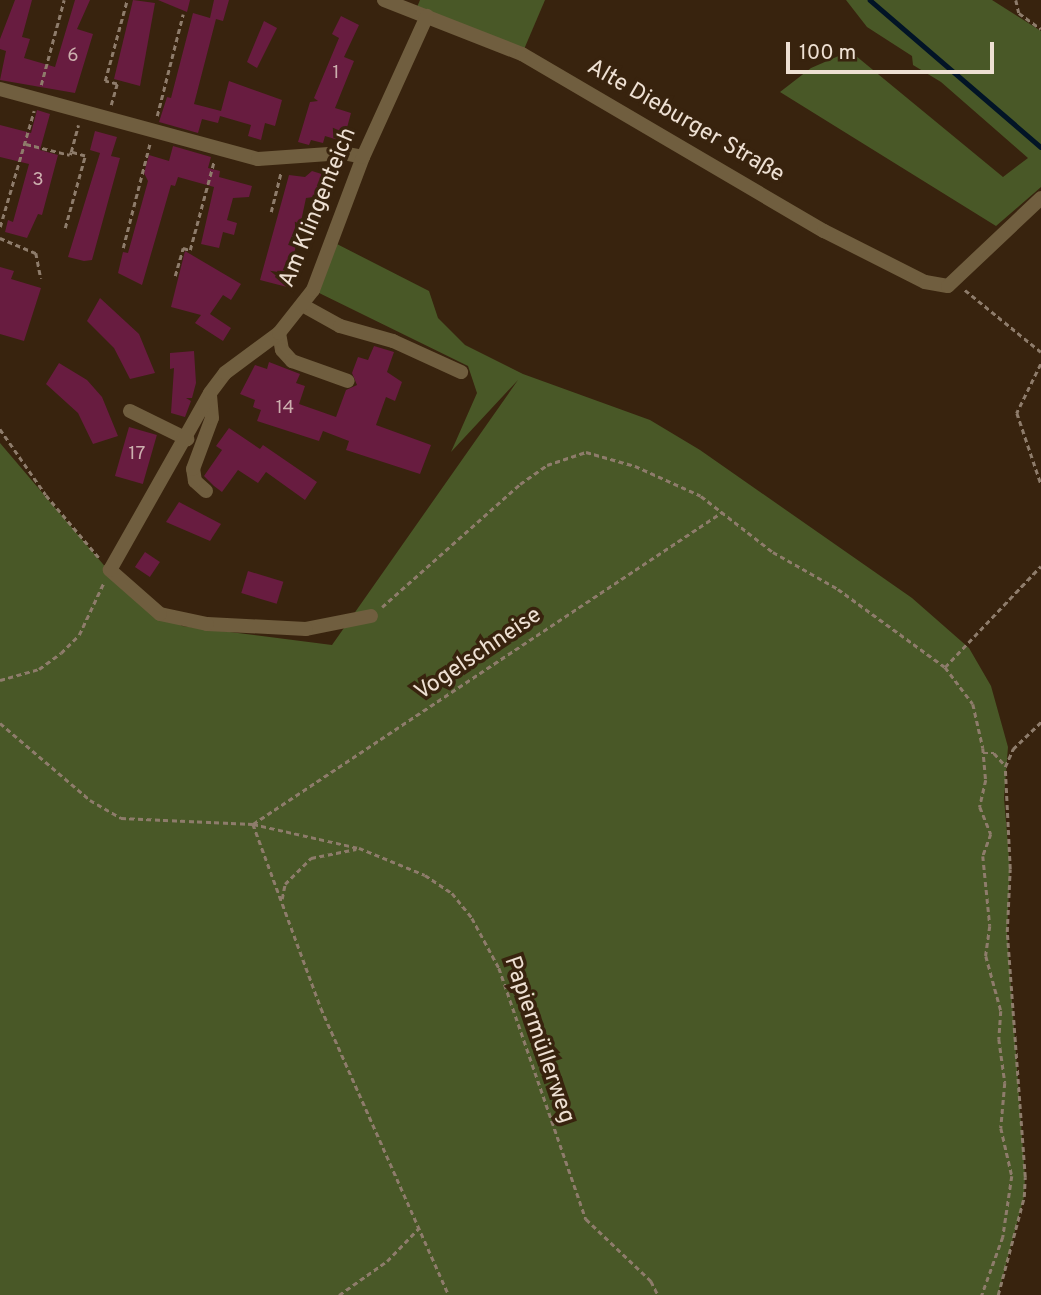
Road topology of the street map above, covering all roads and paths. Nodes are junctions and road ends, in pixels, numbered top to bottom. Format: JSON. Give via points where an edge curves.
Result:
{"nodes":[{"id":1,"x":127,"y":0,"type":"edge"},
{"id":2,"x":384,"y":0,"type":"edge"},
{"id":3,"x":1016,"y":0,"type":"edge"},
{"id":4,"x":427,"y":16,"type":"junction"},
{"id":5,"x":1041,"y":29,"type":"edge"},
{"id":6,"x":0,"y":89,"type":"edge"},
{"id":7,"x":82,"y":112,"type":"junction"},
{"id":8,"x":108,"y":118,"type":"junction"},
{"id":9,"x":25,"y":144,"type":"dead end"},
{"id":10,"x":218,"y":148,"type":"junction"},
{"id":11,"x":71,"y":152,"type":"junction"},
{"id":12,"x":363,"y":157,"type":"junction"},
{"id":13,"x":285,"y":159,"type":"junction"},
{"id":14,"x":1041,"y":198,"type":"edge"},
{"id":15,"x":271,"y":212,"type":"dead end"},
{"id":16,"x":5,"y":219,"type":"dead end"},
{"id":17,"x":0,"y":227,"type":"edge"},
{"id":18,"x":65,"y":228,"type":"dead end"},
{"id":19,"x":0,"y":238,"type":"edge"},
{"id":20,"x":175,"y":276,"type":"dead end"},
{"id":21,"x":957,"y":278,"type":"junction"},
{"id":22,"x":41,"y":279,"type":"dead end"},
{"id":23,"x":304,"y":306,"type":"junction"},
{"id":24,"x":279,"y":333,"type":"junction"},
{"id":25,"x":1041,"y":352,"type":"edge"},
{"id":26,"x":1041,"y":364,"type":"edge"},
{"id":27,"x":461,"y":372,"type":"dead end"},
{"id":28,"x":348,"y":381,"type":"dead end"},
{"id":29,"x":210,"y":393,"type":"junction"},
{"id":30,"x":130,"y":411,"type":"dead end"},
{"id":31,"x":0,"y":429,"type":"edge"},
{"id":32,"x":187,"y":439,"type":"junction"},
{"id":33,"x":1041,"y":484,"type":"edge"},
{"id":34,"x":205,"y":491,"type":"dead end"},
{"id":35,"x":722,"y":512,"type":"junction"},
{"id":36,"x":1041,"y":566,"type":"edge"},
{"id":37,"x":110,"y":570,"type":"junction"},
{"id":38,"x":371,"y":616,"type":"joint"},
{"id":39,"x":945,"y":667,"type":"junction"},
{"id":40,"x":0,"y":680,"type":"edge"},
{"id":41,"x":1041,"y":722,"type":"edge"},
{"id":42,"x":0,"y":723,"type":"edge"},
{"id":43,"x":983,"y":753,"type":"junction"},
{"id":44,"x":1005,"y":767,"type":"junction"},
{"id":45,"x":253,"y":824,"type":"junction"},
{"id":46,"x":359,"y":848,"type":"junction"},
{"id":47,"x":281,"y":901,"type":"junction"},
{"id":48,"x":419,"y":1227,"type":"junction"},
{"id":49,"x":339,"y":1295,"type":"edge"},
{"id":50,"x":449,"y":1295,"type":"edge"},
{"id":51,"x":658,"y":1295,"type":"edge"},
{"id":52,"x":982,"y":1295,"type":"edge"},
{"id":53,"x":998,"y":1295,"type":"edge"}],
"edges":[{"from":1,"to":8,"type":"path","via":[[105,81],[117,84]]},
{"from":2,"to":4,"type":"street","name":"Alte Dieburger Straße"},
{"from":3,"to":5,"type":"path","via":[[1019,13]]},
{"from":4,"to":12,"type":"street","name":"Am Klingenteich"},
{"from":4,"to":21,"type":"street","name":"Alte Dieburger Straße","via":[[522,54],[885,264],[938,286],[948,286]]},
{"from":6,"to":7,"type":"street"},
{"from":7,"to":8,"type":"street"},
{"from":7,"to":11,"type":"path"},
{"from":8,"to":10,"type":"street"},
{"from":9,"to":11,"type":"path"},
{"from":10,"to":13,"type":"street","via":[[258,159]]},
{"from":10,"to":20,"type":"path","via":[[190,250],[183,248]]},
{"from":11,"to":18,"type":"path","via":[[85,156]]},
{"from":12,"to":13,"type":"street","via":[[343,153]]},
{"from":12,"to":23,"type":"street","name":"Am Klingenteich"},
{"from":13,"to":15,"type":"path","name":"Am Klingenteich"},
{"from":14,"to":21,"type":"street"},
{"from":16,"to":17,"type":"path"},
{"from":19,"to":22,"type":"path","via":[[36,253]]},
{"from":21,"to":25,"type":"path","via":[[985,308]]},
{"from":23,"to":24,"type":"street","name":"Am Klingenteich"},
{"from":23,"to":27,"type":"street","via":[[340,326],[393,341]]},
{"from":24,"to":28,"type":"street","via":[[282,350],[292,361]]},
{"from":24,"to":29,"type":"street","name":"Am Klingenteich","via":[[225,373]]},
{"from":26,"to":33,"type":"path","via":[[1017,413]]},
{"from":29,"to":32,"type":"street","name":"Am Klingenteich"},
{"from":29,"to":34,"type":"street","via":[[212,418],[193,469],[195,481]]},
{"from":30,"to":32,"type":"street"},
{"from":31,"to":37,"type":"path","via":[[46,495]]},
{"from":32,"to":37,"type":"street","name":"Am Klingenteich"},
{"from":35,"to":38,"type":"path","via":[[680,484],[635,466],[596,454],[566,456],[520,484]]},
{"from":35,"to":39,"type":"path"},
{"from":35,"to":45,"type":"path","name":"Vogelschneise"},
{"from":36,"to":39,"type":"path"},
{"from":37,"to":38,"type":"street","via":[[160,614],[207,624],[306,629]]},
{"from":37,"to":40,"type":"path","via":[[79,635],[39,669]]},
{"from":39,"to":43,"type":"path","via":[[973,704]]},
{"from":41,"to":44,"type":"path","via":[[1013,749]]},
{"from":42,"to":45,"type":"path","name":"Papiermüllerweg","via":[[90,800],[121,818]]},
{"from":43,"to":44,"type":"path","via":[[1004,759]]},
{"from":43,"to":52,"type":"path","via":[[986,780],[980,807],[991,834],[983,856],[990,926],[986,957],[1001,1011],[1002,1128],[1012,1177],[1003,1237]]},
{"from":44,"to":53,"type":"path","via":[[1010,869],[1007,932],[1025,1177]]},
{"from":45,"to":46,"type":"path","name":"Papiermüllerweg"},
{"from":45,"to":47,"type":"path"},
{"from":46,"to":47,"type":"path","via":[[311,858],[285,884]]},
{"from":46,"to":51,"type":"path","name":"Papiermüllerweg","via":[[440,884],[472,918],[510,996],[561,1158],[586,1219],[651,1281]]},
{"from":47,"to":48,"type":"path","via":[[321,1008]]},
{"from":48,"to":49,"type":"path","via":[[387,1261]]},
{"from":48,"to":50,"type":"path"}]}
